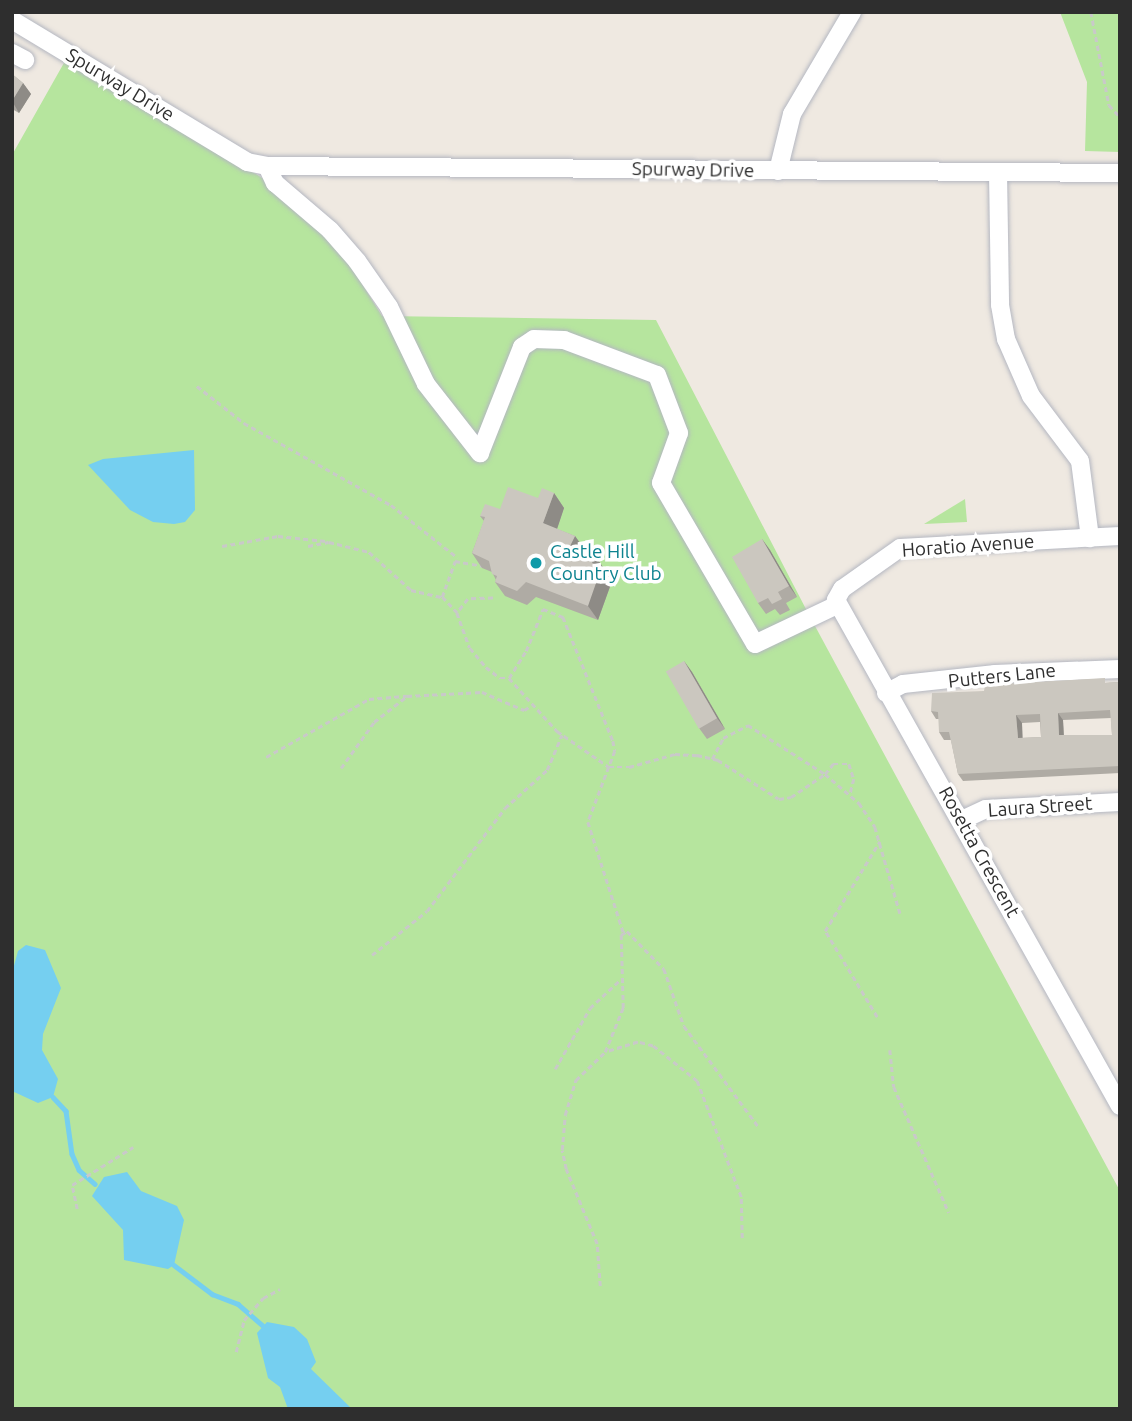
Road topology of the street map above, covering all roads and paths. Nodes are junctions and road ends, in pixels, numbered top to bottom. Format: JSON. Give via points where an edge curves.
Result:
{"nodes":[{"id":1,"x":852,"y":12,"type":"edge"},
{"id":2,"x":1091,"y":12,"type":"edge"},
{"id":3,"x":12,"y":20,"type":"edge"},
{"id":4,"x":1120,"y":117,"type":"edge"},
{"id":5,"x":267,"y":166,"type":"junction"},
{"id":6,"x":778,"y":171,"type":"junction"},
{"id":7,"x":998,"y":172,"type":"junction"},
{"id":8,"x":1120,"y":173,"type":"edge"},
{"id":9,"x":197,"y":386,"type":"dead end"},
{"id":10,"x":1120,"y":536,"type":"edge"},
{"id":11,"x":1090,"y":538,"type":"junction"},
{"id":12,"x":329,"y":542,"type":"junction"},
{"id":13,"x":222,"y":546,"type":"dead end"},
{"id":14,"x":308,"y":546,"type":"dead end"},
{"id":15,"x":457,"y":558,"type":"junction"},
{"id":16,"x":482,"y":566,"type":"edge"},
{"id":17,"x":442,"y":597,"type":"junction"},
{"id":18,"x":493,"y":598,"type":"edge"},
{"id":19,"x":836,"y":602,"type":"junction"},
{"id":20,"x":457,"y":613,"type":"junction"},
{"id":21,"x":1120,"y":669,"type":"edge"},
{"id":22,"x":509,"y":678,"type":"junction"},
{"id":23,"x":886,"y":693,"type":"junction"},
{"id":24,"x":407,"y":696,"type":"junction"},
{"id":25,"x":531,"y":706,"type":"junction"},
{"id":26,"x":562,"y":735,"type":"junction"},
{"id":27,"x":266,"y":757,"type":"dead end"},
{"id":28,"x":712,"y":759,"type":"junction"},
{"id":29,"x":608,"y":767,"type":"junction"},
{"id":30,"x":341,"y":768,"type":"dead end"},
{"id":31,"x":825,"y":774,"type":"junction"},
{"id":32,"x":850,"y":795,"type":"junction"},
{"id":33,"x":1120,"y":802,"type":"edge"},
{"id":34,"x":962,"y":820,"type":"junction"},
{"id":35,"x":880,"y":841,"type":"junction"},
{"id":36,"x":900,"y":914,"type":"dead end"},
{"id":37,"x":624,"y":934,"type":"junction"},
{"id":38,"x":372,"y":955,"type":"dead end"},
{"id":39,"x":621,"y":979,"type":"junction"},
{"id":40,"x":877,"y":1017,"type":"dead end"},
{"id":41,"x":890,"y":1050,"type":"dead end"},
{"id":42,"x":605,"y":1052,"type":"junction"},
{"id":43,"x":555,"y":1069,"type":"dead end"},
{"id":44,"x":1120,"y":1106,"type":"edge"},
{"id":45,"x":758,"y":1126,"type":"dead end"},
{"id":46,"x":133,"y":1147,"type":"dead end"},
{"id":47,"x":77,"y":1209,"type":"dead end"},
{"id":48,"x":950,"y":1213,"type":"dead end"},
{"id":49,"x":741,"y":1238,"type":"dead end"},
{"id":50,"x":600,"y":1286,"type":"dead end"},
{"id":51,"x":280,"y":1289,"type":"dead end"},
{"id":52,"x":236,"y":1352,"type":"dead end"}],
"edges":[{"from":1,"to":6,"type":"street","via":[[792,114]]},
{"from":2,"to":4,"type":"path","via":[[1108,99]]},
{"from":3,"to":5,"type":"street","name":"Spurway Drive","via":[[247,162]]},
{"from":5,"to":6,"type":"street","name":"Spurway Drive"},
{"from":5,"to":19,"type":"street","via":[[275,183],[330,230],[365,273],[389,307],[426,384],[480,453],[522,347],[534,339],[564,340],[657,374],[679,433],[661,483],[755,644]]},
{"from":6,"to":7,"type":"street","name":"Spurway Drive"},
{"from":7,"to":8,"type":"street","name":"Spurway Drive"},
{"from":7,"to":11,"type":"street","via":[[1000,305],[1006,339],[1031,396],[1080,461]]},
{"from":9,"to":15,"type":"path","via":[[244,423],[391,505]]},
{"from":10,"to":11,"type":"street","name":"Horatio Avenue"},
{"from":11,"to":19,"type":"street","name":"Horatio Avenue","via":[[900,548],[861,574]]},
{"from":12,"to":13,"type":"path","via":[[278,536]]},
{"from":12,"to":14,"type":"path"},
{"from":12,"to":17,"type":"path","via":[[369,552],[411,590]]},
{"from":15,"to":16,"type":"path"},
{"from":15,"to":17,"type":"path"},
{"from":17,"to":20,"type":"path"},
{"from":18,"to":20,"type":"path","via":[[468,599]]},
{"from":19,"to":23,"type":"street","name":"Rosetta Crescent"},
{"from":20,"to":22,"type":"path","via":[[470,648],[500,678]]},
{"from":21,"to":23,"type":"street","name":"Putters Lane","via":[[995,674],[903,684]]},
{"from":22,"to":25,"type":"path"},
{"from":22,"to":29,"type":"path","via":[[543,609],[563,617],[613,741]]},
{"from":23,"to":34,"type":"street","name":"Rosetta Crescent"},
{"from":24,"to":25,"type":"path","via":[[482,692],[524,710]]},
{"from":24,"to":27,"type":"path","via":[[369,699]]},
{"from":24,"to":30,"type":"path","via":[[374,722]]},
{"from":25,"to":26,"type":"path"},
{"from":26,"to":29,"type":"path"},
{"from":26,"to":38,"type":"path","via":[[547,770],[505,808],[427,911]]},
{"from":28,"to":29,"type":"path","via":[[675,754],[629,767]]},
{"from":28,"to":31,"type":"path","via":[[779,799],[791,797]]},
{"from":28,"to":31,"type":"path","via":[[723,738],[748,725]]},
{"from":29,"to":37,"type":"path","via":[[588,822]]},
{"from":31,"to":32,"type":"path"},
{"from":31,"to":32,"type":"path","via":[[833,764],[849,764],[854,779]]},
{"from":32,"to":35,"type":"path"},
{"from":33,"to":34,"type":"street","name":"Laura Street","via":[[986,809]]},
{"from":34,"to":44,"type":"street","name":"Rosetta Crescent"},
{"from":35,"to":36,"type":"path"},
{"from":35,"to":40,"type":"path","via":[[825,931]]},
{"from":37,"to":39,"type":"path"},
{"from":37,"to":45,"type":"path","via":[[627,931],[664,969],[684,1026],[748,1106]]},
{"from":39,"to":42,"type":"path","via":[[620,1025]]},
{"from":39,"to":43,"type":"path","via":[[590,1008]]},
{"from":41,"to":48,"type":"path","via":[[894,1087]]},
{"from":42,"to":49,"type":"path","via":[[638,1042],[653,1046],[697,1081],[741,1197]]},
{"from":42,"to":50,"type":"path","via":[[576,1080],[565,1115],[562,1150],[565,1169],[597,1244]]},
{"from":46,"to":47,"type":"path","via":[[77,1182],[71,1192]]},
{"from":51,"to":52,"type":"path","via":[[254,1306],[244,1320]]}]}
